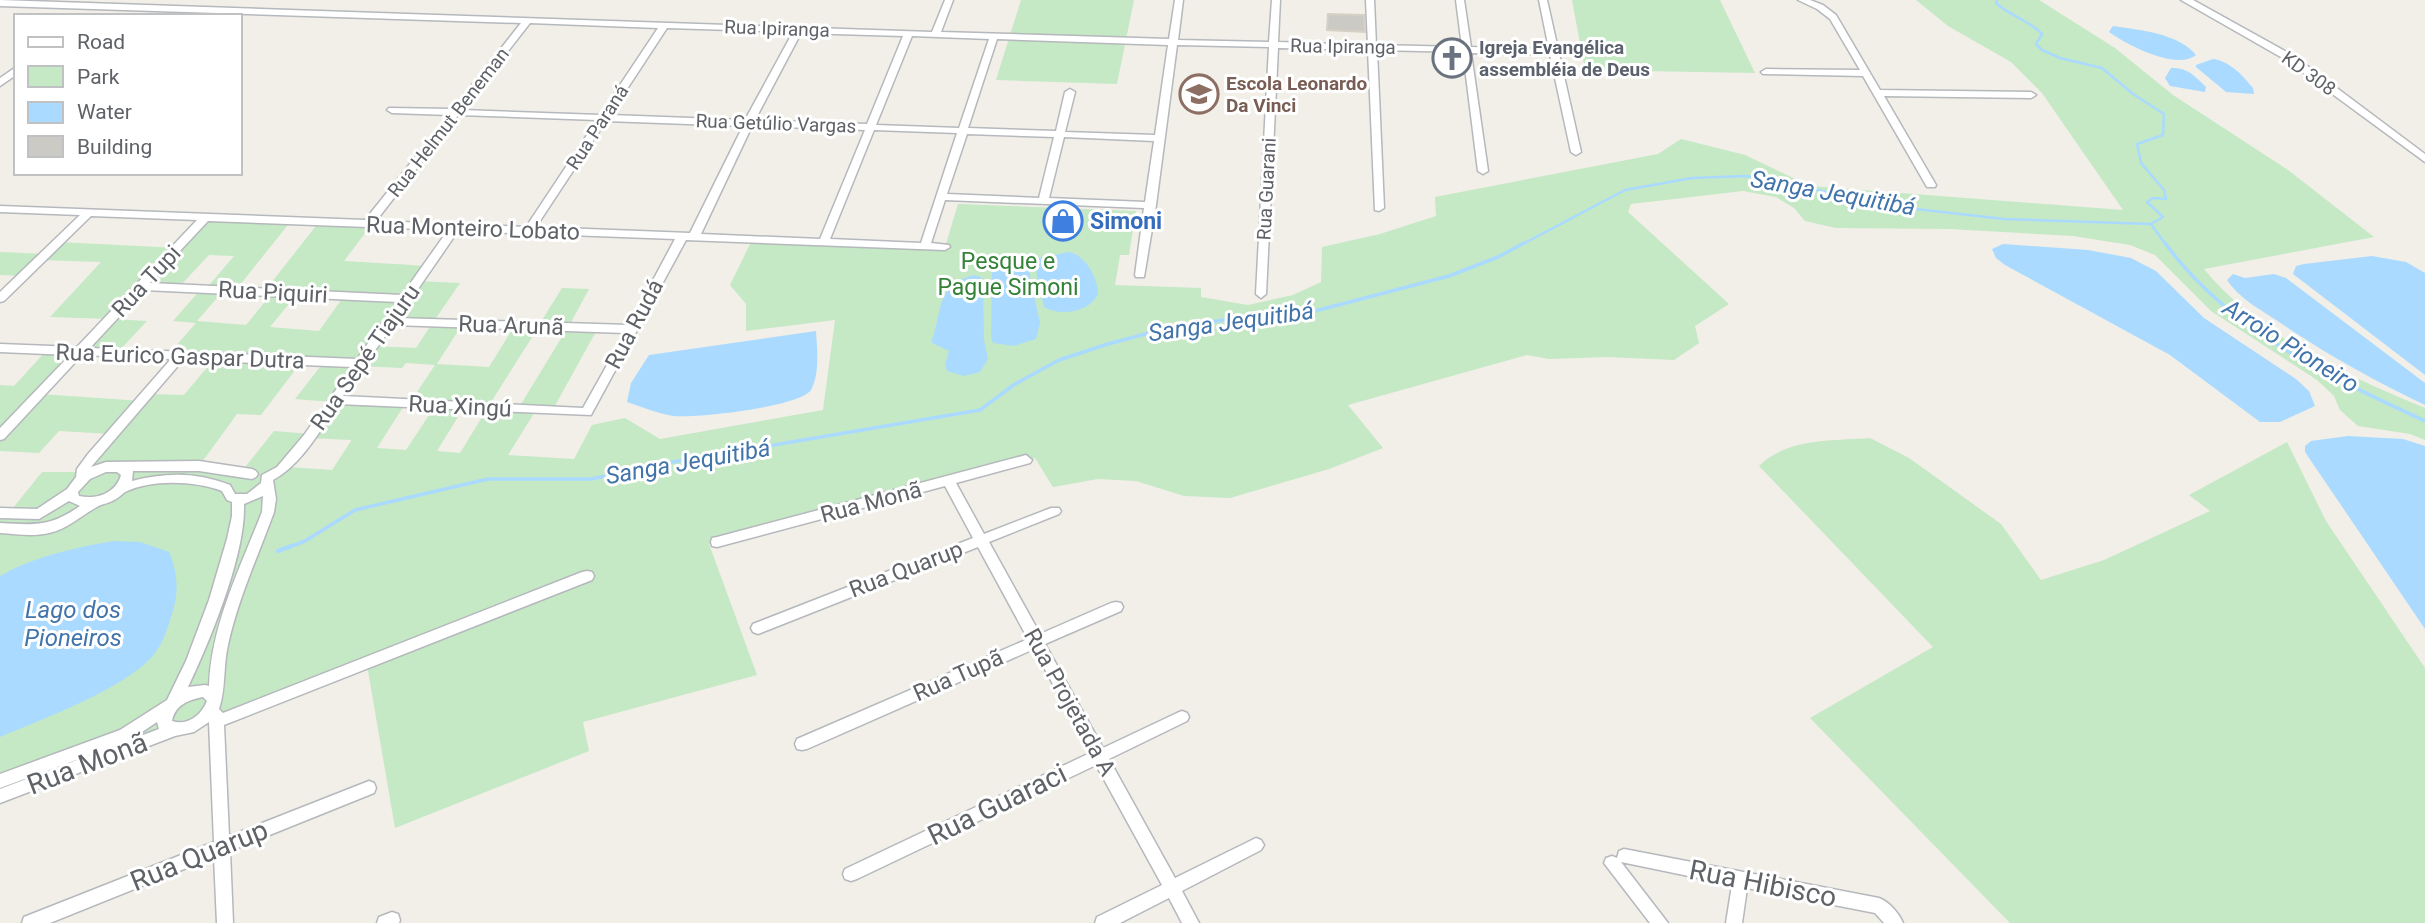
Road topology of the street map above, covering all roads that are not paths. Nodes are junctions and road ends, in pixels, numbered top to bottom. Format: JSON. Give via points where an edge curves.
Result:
{"nodes":[{"id":1,"x":949,"y":0,"type":"edge"},
{"id":2,"x":1179,"y":0,"type":"edge"},
{"id":3,"x":1276,"y":0,"type":"edge"},
{"id":4,"x":1370,"y":0,"type":"edge"},
{"id":5,"x":1460,"y":0,"type":"edge"},
{"id":6,"x":1543,"y":0,"type":"edge"},
{"id":7,"x":1802,"y":0,"type":"edge"},
{"id":8,"x":2186,"y":0,"type":"edge"},
{"id":9,"x":0,"y":3,"type":"edge"},
{"id":10,"x":97,"y":3,"type":"edge"},
{"id":11,"x":527,"y":20,"type":"junction"},
{"id":12,"x":665,"y":24,"type":"junction"},
{"id":13,"x":799,"y":29,"type":"junction"},
{"id":14,"x":909,"y":33,"type":"junction"},
{"id":15,"x":936,"y":34,"type":"junction"},
{"id":16,"x":994,"y":36,"type":"junction"},
{"id":17,"x":1173,"y":42,"type":"junction"},
{"id":18,"x":1273,"y":45,"type":"junction"},
{"id":19,"x":1374,"y":47,"type":"junction"},
{"id":20,"x":1467,"y":50,"type":"junction"},
{"id":21,"x":1553,"y":52,"type":"junction"},
{"id":22,"x":14,"y":72,"type":"edge"},
{"id":23,"x":1766,"y":72,"type":"dead end"},
{"id":24,"x":1866,"y":73,"type":"junction"},
{"id":25,"x":0,"y":83,"type":"edge"},
{"id":26,"x":1070,"y":92,"type":"dead end"},
{"id":27,"x":1878,"y":93,"type":"junction"},
{"id":28,"x":2031,"y":95,"type":"dead end"},
{"id":29,"x":392,"y":110,"type":"dead end"},
{"id":30,"x":456,"y":112,"type":"junction"},
{"id":31,"x":604,"y":117,"type":"junction"},
{"id":32,"x":749,"y":122,"type":"junction"},
{"id":33,"x":870,"y":127,"type":"junction"},
{"id":34,"x":963,"y":130,"type":"junction"},
{"id":35,"x":1060,"y":134,"type":"junction"},
{"id":36,"x":1160,"y":138,"type":"junction"},
{"id":37,"x":1576,"y":152,"type":"dead end"},
{"id":38,"x":2425,"y":159,"type":"edge"},
{"id":39,"x":1483,"y":171,"type":"dead end"},
{"id":40,"x":1931,"y":185,"type":"dead end"},
{"id":41,"x":941,"y":197,"type":"junction"},
{"id":42,"x":1043,"y":201,"type":"junction"},
{"id":43,"x":1150,"y":205,"type":"junction"},
{"id":44,"x":1379,"y":208,"type":"dead end"},
{"id":45,"x":0,"y":209,"type":"edge"},
{"id":46,"x":88,"y":213,"type":"junction"},
{"id":47,"x":206,"y":217,"type":"junction"},
{"id":48,"x":368,"y":224,"type":"junction"},
{"id":49,"x":455,"y":227,"type":"junction"},
{"id":50,"x":529,"y":230,"type":"junction"},
{"id":51,"x":688,"y":237,"type":"junction"},
{"id":52,"x":824,"y":241,"type":"junction"},
{"id":53,"x":925,"y":246,"type":"junction"},
{"id":54,"x":945,"y":247,"type":"dead end"},
{"id":55,"x":1140,"y":275,"type":"dead end"},
{"id":56,"x":141,"y":286,"type":"junction"},
{"id":57,"x":1261,"y":294,"type":"dead end"},
{"id":58,"x":0,"y":298,"type":"edge"},
{"id":59,"x":405,"y":299,"type":"junction"},
{"id":60,"x":390,"y":320,"type":"junction"},
{"id":61,"x":632,"y":329,"type":"junction"},
{"id":62,"x":0,"y":348,"type":"edge"},
{"id":63,"x":80,"y":351,"type":"junction"},
{"id":64,"x":180,"y":356,"type":"junction"},
{"id":65,"x":360,"y":363,"type":"junction"},
{"id":66,"x":334,"y":400,"type":"junction"},
{"id":67,"x":587,"y":412,"type":"joint"},
{"id":68,"x":0,"y":436,"type":"edge"},
{"id":69,"x":92,"y":457,"type":"junction"},
{"id":70,"x":1026,"y":460,"type":"dead end"},
{"id":71,"x":113,"y":467,"type":"junction"},
{"id":72,"x":252,"y":474,"type":"junction"},
{"id":73,"x":82,"y":478,"type":"junction"},
{"id":74,"x":266,"y":482,"type":"junction"},
{"id":75,"x":949,"y":482,"type":"junction"},
{"id":76,"x":121,"y":489,"type":"junction"},
{"id":77,"x":72,"y":492,"type":"junction"},
{"id":78,"x":234,"y":497,"type":"junction"},
{"id":79,"x":95,"y":502,"type":"junction"},
{"id":80,"x":1055,"y":511,"type":"dead end"},
{"id":81,"x":0,"y":513,"type":"edge"},
{"id":82,"x":0,"y":528,"type":"edge"},
{"id":83,"x":981,"y":540,"type":"junction"},
{"id":84,"x":717,"y":542,"type":"dead end"},
{"id":85,"x":587,"y":576,"type":"dead end"},
{"id":86,"x":1116,"y":607,"type":"dead end"},
{"id":87,"x":758,"y":628,"type":"dead end"},
{"id":88,"x":1036,"y":640,"type":"junction"},
{"id":89,"x":169,"y":706,"type":"junction"},
{"id":90,"x":212,"y":711,"type":"junction"},
{"id":91,"x":1182,"y":717,"type":"dead end"},
{"id":92,"x":173,"y":730,"type":"junction"},
{"id":93,"x":802,"y":744,"type":"dead end"},
{"id":94,"x":1100,"y":755,"type":"junction"},
{"id":95,"x":0,"y":781,"type":"edge"},
{"id":96,"x":369,"y":788,"type":"dead end"},
{"id":97,"x":0,"y":796,"type":"edge"},
{"id":98,"x":1256,"y":845,"type":"dead end"},
{"id":99,"x":220,"y":847,"type":"junction"},
{"id":100,"x":851,"y":874,"type":"dead end"},
{"id":101,"x":1741,"y":878,"type":"junction"},
{"id":102,"x":1172,"y":887,"type":"junction"},
{"id":103,"x":30,"y":923,"type":"edge"},
{"id":104,"x":225,"y":923,"type":"edge"},
{"id":105,"x":1103,"y":923,"type":"edge"},
{"id":106,"x":1191,"y":923,"type":"edge"},
{"id":107,"x":1660,"y":923,"type":"edge"},
{"id":108,"x":1734,"y":923,"type":"edge"},
{"id":109,"x":1895,"y":923,"type":"edge"}],
"edges":[{"from":1,"to":15,"type":"street"},
{"from":2,"to":17,"type":"street"},
{"from":3,"to":18,"type":"street","name":"Rua Guarani"},
{"from":4,"to":19,"type":"street"},
{"from":5,"to":20,"type":"street"},
{"from":6,"to":21,"type":"street"},
{"from":7,"to":24,"type":"street","via":[[1833,17]]},
{"from":8,"to":38,"type":"street","name":"KD 308","number":"KD 308","via":[[2290,58]]},
{"from":9,"to":10,"type":"street","name":"Rua Ipiranga"},
{"from":10,"to":11,"type":"street","name":"Rua Ipiranga"},
{"from":11,"to":12,"type":"street","name":"Rua Ipiranga"},
{"from":11,"to":30,"type":"street","name":"Rua Helmut Beneman"},
{"from":12,"to":13,"type":"street","name":"Rua Ipiranga"},
{"from":12,"to":31,"type":"street","name":"Rua Paraná"},
{"from":13,"to":14,"type":"street","name":"Rua Ipiranga"},
{"from":13,"to":32,"type":"street","name":"Rua Rudá"},
{"from":14,"to":15,"type":"street","name":"Rua Ipiranga"},
{"from":14,"to":33,"type":"street"},
{"from":15,"to":16,"type":"street","name":"Rua Ipiranga"},
{"from":16,"to":17,"type":"street","name":"Rua Ipiranga"},
{"from":16,"to":34,"type":"street"},
{"from":17,"to":18,"type":"street","name":"Rua Ipiranga"},
{"from":17,"to":36,"type":"street"},
{"from":18,"to":19,"type":"street","name":"Rua Ipiranga"},
{"from":18,"to":57,"type":"street","name":"Rua Guarani"},
{"from":19,"to":20,"type":"street","name":"Rua Ipiranga"},
{"from":19,"to":44,"type":"street"},
{"from":20,"to":21,"type":"street","name":"Rua Ipiranga"},
{"from":20,"to":39,"type":"street"},
{"from":21,"to":37,"type":"street"},
{"from":22,"to":25,"type":"street"},
{"from":23,"to":24,"type":"street"},
{"from":24,"to":27,"type":"street"},
{"from":26,"to":35,"type":"street"},
{"from":27,"to":28,"type":"street"},
{"from":27,"to":40,"type":"street"},
{"from":29,"to":30,"type":"street","name":"Rua Getúlio Vargas"},
{"from":30,"to":31,"type":"street","name":"Rua Getúlio Vargas"},
{"from":30,"to":48,"type":"street","name":"Rua Helmut Beneman"},
{"from":31,"to":32,"type":"street","name":"Rua Getúlio Vargas"},
{"from":31,"to":50,"type":"street","name":"Rua Paraná"},
{"from":32,"to":33,"type":"street","name":"Rua Getúlio Vargas"},
{"from":32,"to":51,"type":"street","name":"Rua Rudá"},
{"from":33,"to":34,"type":"street","name":"Rua Getúlio Vargas"},
{"from":33,"to":52,"type":"street"},
{"from":34,"to":35,"type":"street","name":"Rua Getúlio Vargas"},
{"from":34,"to":41,"type":"street"},
{"from":35,"to":36,"type":"street","name":"Rua Getúlio Vargas"},
{"from":35,"to":42,"type":"street"},
{"from":36,"to":43,"type":"street"},
{"from":41,"to":42,"type":"street"},
{"from":41,"to":53,"type":"street"},
{"from":42,"to":43,"type":"street"},
{"from":43,"to":55,"type":"street"},
{"from":45,"to":46,"type":"street","name":"Rua Monteiro Lobato"},
{"from":46,"to":47,"type":"street","name":"Rua Monteiro Lobato"},
{"from":46,"to":58,"type":"street"},
{"from":47,"to":48,"type":"street","name":"Rua Monteiro Lobato"},
{"from":47,"to":56,"type":"street","name":"Rua Tupi"},
{"from":48,"to":49,"type":"street","name":"Rua Monteiro Lobato"},
{"from":49,"to":50,"type":"street","name":"Rua Monteiro Lobato"},
{"from":49,"to":59,"type":"street","name":"Rua Sepé Tiajuru"},
{"from":50,"to":51,"type":"street","name":"Rua Monteiro Lobato"},
{"from":51,"to":52,"type":"street","name":"Rua Monteiro Lobato"},
{"from":51,"to":61,"type":"street","name":"Rua Rudá"},
{"from":52,"to":53,"type":"street","name":"Rua Monteiro Lobato"},
{"from":53,"to":54,"type":"street","name":"Rua Monteiro Lobato"},
{"from":56,"to":59,"type":"street","name":"Rua Piquiri"},
{"from":56,"to":63,"type":"street","name":"Rua Tupi"},
{"from":59,"to":60,"type":"street","name":"Rua Sepé Tiajuru"},
{"from":60,"to":61,"type":"street","name":"Rua Arunã"},
{"from":60,"to":65,"type":"street","name":"Rua Sepé Tiajuru"},
{"from":61,"to":67,"type":"street","name":"Rua Rudá"},
{"from":62,"to":63,"type":"street","name":"Rua Eurico Gaspar Dutra"},
{"from":63,"to":64,"type":"street","name":"Rua Eurico Gaspar Dutra"},
{"from":63,"to":68,"type":"street","name":"Rua Tupi"},
{"from":64,"to":65,"type":"street","name":"Rua Eurico Gaspar Dutra"},
{"from":64,"to":69,"type":"street"},
{"from":65,"to":66,"type":"street","name":"Rua Sepé Tiajuru"},
{"from":66,"to":67,"type":"street","name":"Rua Xingú"},
{"from":66,"to":74,"type":"street","name":"Rua Sepé Tiajuru","via":[[288,463]]},
{"from":69,"to":71,"type":"street","via":[[94,464]]},
{"from":69,"to":73,"type":"street"},
{"from":70,"to":75,"type":"street","name":"Rua Monã"},
{"from":71,"to":72,"type":"street","via":[[199,466]]},
{"from":71,"to":73,"type":"street"},
{"from":71,"to":76,"type":"street","via":[[128,473]]},
{"from":72,"to":74,"type":"street"},
{"from":72,"to":78,"type":"street","via":[[239,480]]},
{"from":73,"to":77,"type":"street"},
{"from":74,"to":78,"type":"street","name":"Rua Sepé Tiajuru","via":[[257,495]]},
{"from":74,"to":90,"type":"street","via":[[268,512],[220,647]]},
{"from":75,"to":83,"type":"street","name":"Rua Projetada A"},
{"from":75,"to":84,"type":"street","name":"Rua Monã"},
{"from":76,"to":78,"type":"street","via":[[155,479],[186,479],[211,482]]},
{"from":76,"to":79,"type":"street"},
{"from":77,"to":79,"type":"street","via":[[77,502]]},
{"from":77,"to":81,"type":"street","via":[[39,514]]},
{"from":78,"to":89,"type":"street","via":[[239,522],[231,550],[190,667]]},
{"from":79,"to":82,"type":"street","via":[[54,528]]},
{"from":80,"to":83,"type":"street","name":"Rua Quarup"},
{"from":83,"to":87,"type":"street","name":"Rua Quarup"},
{"from":83,"to":88,"type":"street","name":"Rua Projetada A"},
{"from":85,"to":90,"type":"street"},
{"from":86,"to":88,"type":"street","name":"Rua Tupã"},
{"from":88,"to":93,"type":"street","name":"Rua Tupã"},
{"from":88,"to":94,"type":"street","name":"Rua Projetada A"},
{"from":89,"to":90,"type":"street","via":[[192,692],[205,691]]},
{"from":89,"to":92,"type":"street","via":[[163,720]]},
{"from":89,"to":95,"type":"street","via":[[125,735]]},
{"from":90,"to":92,"type":"street","name":"Rua Monã","via":[[189,728]]},
{"from":90,"to":99,"type":"street"},
{"from":91,"to":94,"type":"street","name":"Rua Guaraci"},
{"from":92,"to":97,"type":"street","name":"Rua Monã"},
{"from":94,"to":100,"type":"street","name":"Rua Guaraci"},
{"from":94,"to":102,"type":"street","name":"Rua Projetada A"},
{"from":96,"to":99,"type":"street","name":"Rua Quarup"},
{"from":98,"to":102,"type":"street"},
{"from":99,"to":103,"type":"street","name":"Rua Quarup"},
{"from":99,"to":104,"type":"street"},
{"from":101,"to":107,"type":"street","name":"Rua Hibisco","via":[[1618,860]]},
{"from":101,"to":108,"type":"street"},
{"from":101,"to":109,"type":"street","name":"Rua Hibisco","via":[[1879,906]]},
{"from":102,"to":105,"type":"street"},
{"from":102,"to":106,"type":"street","name":"Rua Projetada A"}]}
